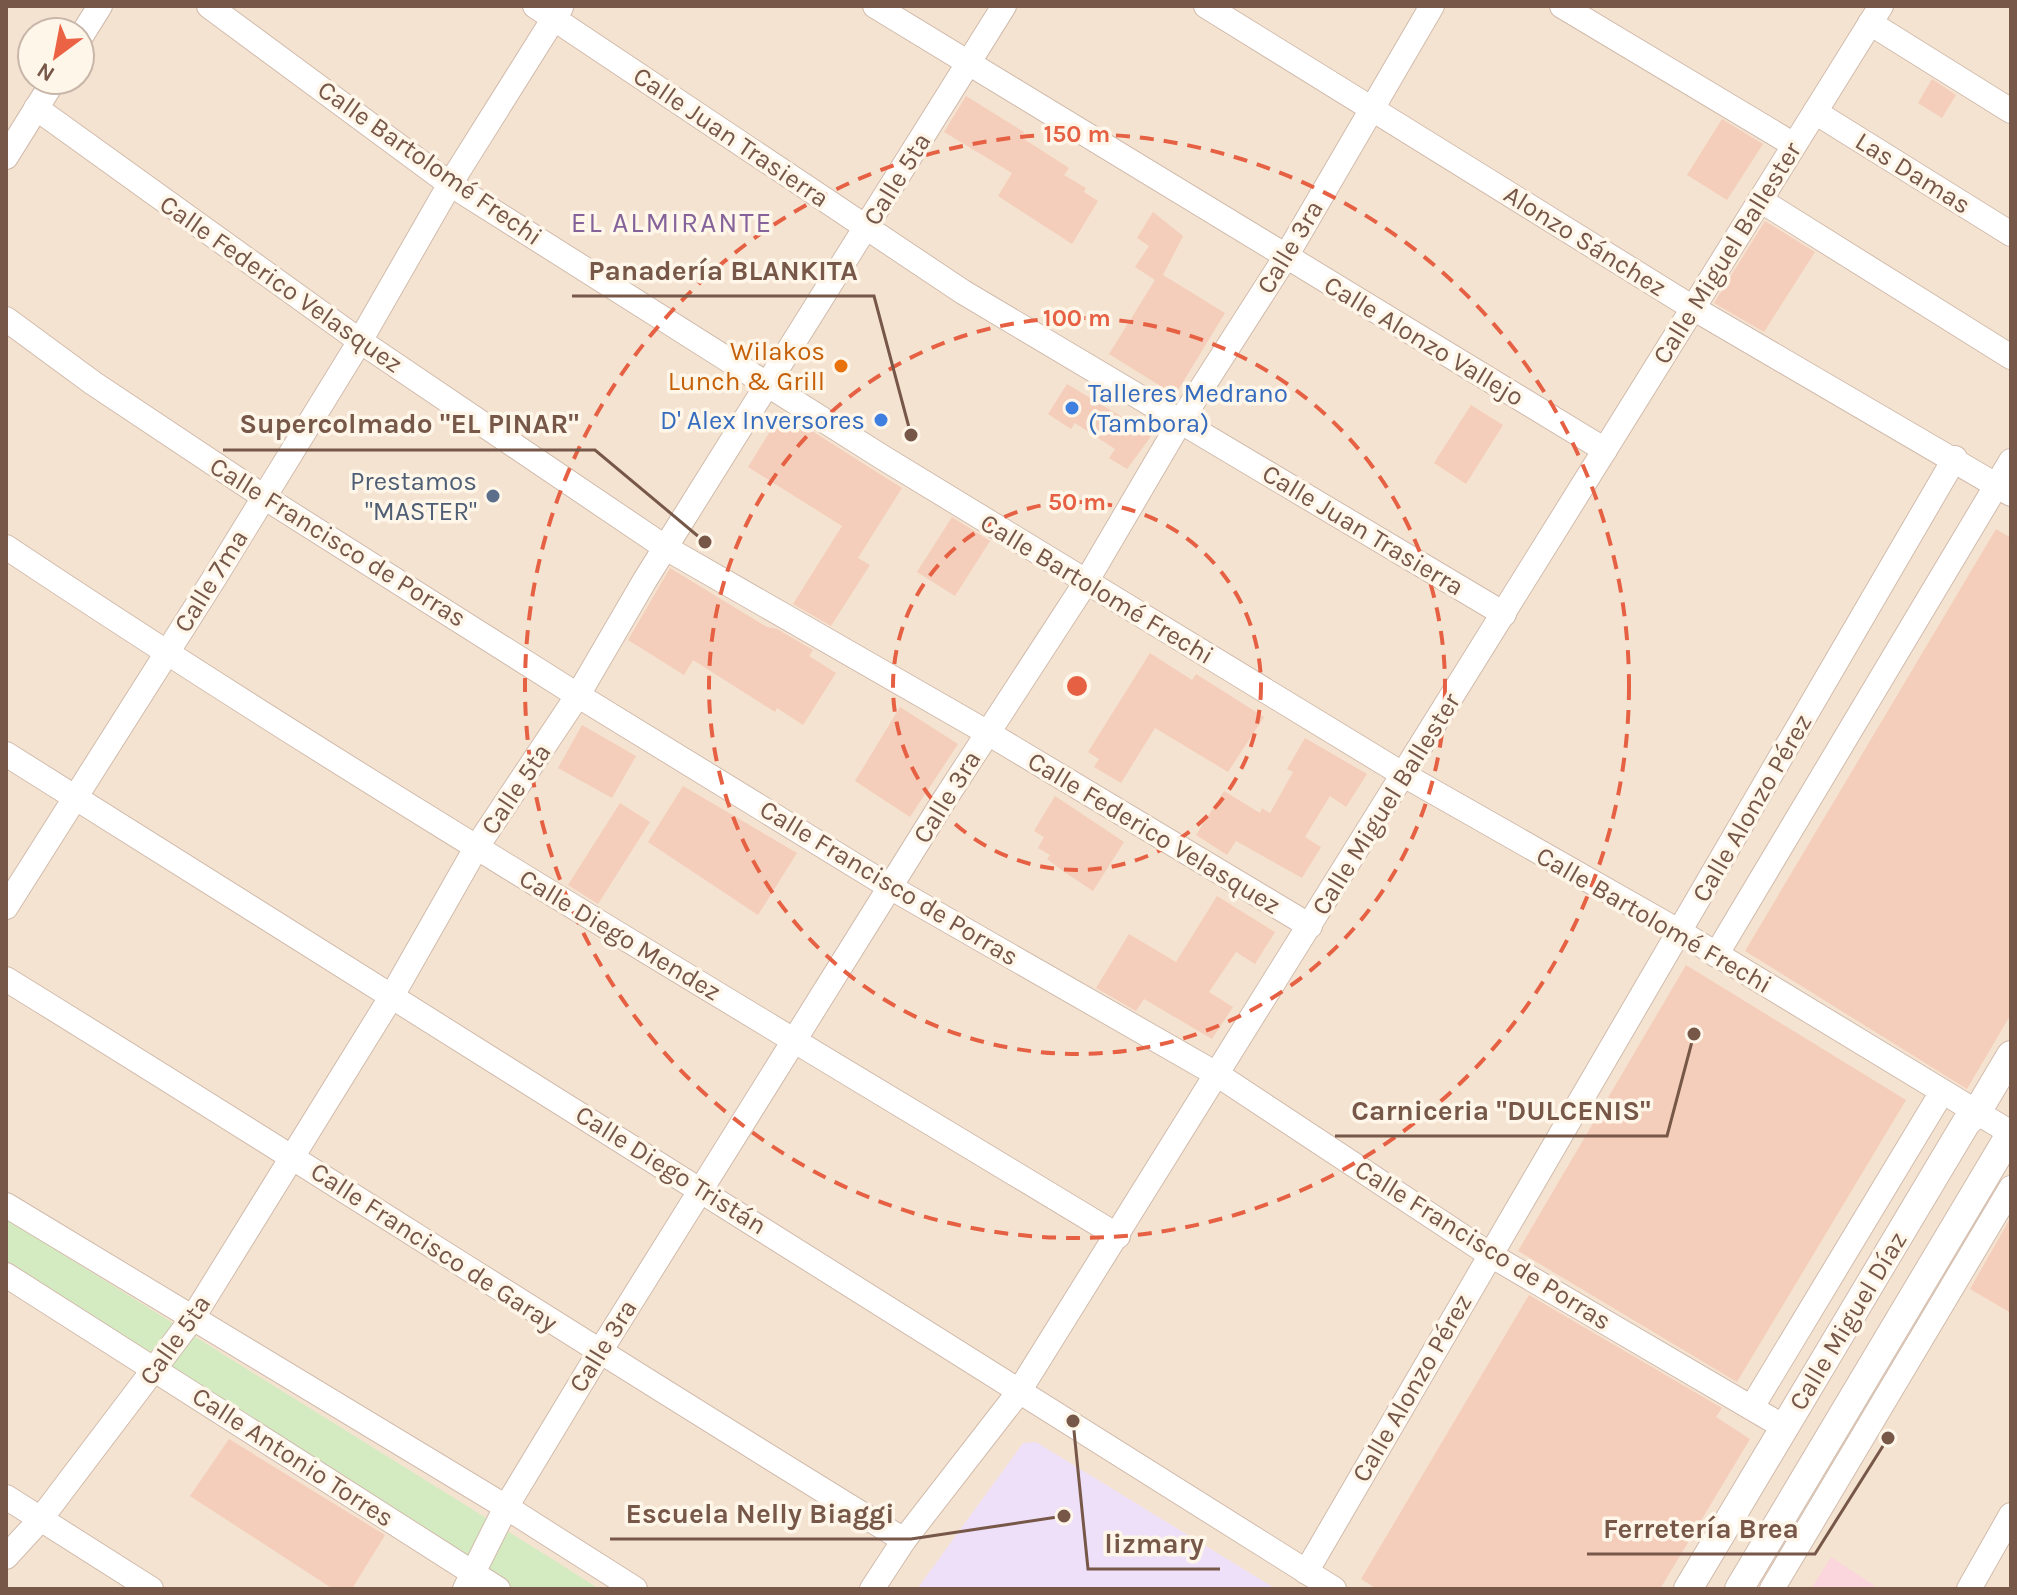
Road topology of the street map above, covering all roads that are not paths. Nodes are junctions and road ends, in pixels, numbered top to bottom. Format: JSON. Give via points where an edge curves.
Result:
{"nodes":[{"id":1,"x":209,"y":6,"type":"edge"},
{"id":2,"x":875,"y":6,"type":"edge"},
{"id":3,"x":1004,"y":6,"type":"edge"},
{"id":4,"x":1206,"y":6,"type":"edge"},
{"id":5,"x":1432,"y":6,"type":"edge"},
{"id":6,"x":1562,"y":6,"type":"edge"},
{"id":7,"x":550,"y":10,"type":"edge"},
{"id":8,"x":1875,"y":15,"type":"edge"},
{"id":9,"x":968,"y":64,"type":"junction"},
{"id":10,"x":44,"y":96,"type":"edge"},
{"id":11,"x":36,"y":108,"type":"junction"},
{"id":12,"x":1372,"y":110,"type":"junction"},
{"id":13,"x":2011,"y":111,"type":"edge"},
{"id":14,"x":1815,"y":112,"type":"junction"},
{"id":15,"x":1794,"y":145,"type":"junction"},
{"id":16,"x":6,"y":157,"type":"edge"},
{"id":17,"x":450,"y":184,"type":"junction"},
{"id":18,"x":1760,"y":200,"type":"junction"},
{"id":19,"x":867,"y":228,"type":"junction"},
{"id":20,"x":2011,"y":234,"type":"edge"},
{"id":21,"x":1285,"y":258,"type":"junction"},
{"id":22,"x":1693,"y":308,"type":"junction"},
{"id":23,"x":6,"y":319,"type":"edge"},
{"id":24,"x":360,"y":341,"type":"junction"},
{"id":25,"x":2011,"y":357,"type":"edge"},
{"id":26,"x":769,"y":386,"type":"junction"},
{"id":27,"x":1180,"y":422,"type":"junction"},
{"id":28,"x":1605,"y":450,"type":"junction"},
{"id":29,"x":1955,"y":458,"type":"junction"},
{"id":30,"x":2011,"y":461,"type":"edge"},
{"id":31,"x":2003,"y":488,"type":"edge"},
{"id":32,"x":264,"y":497,"type":"junction"},
{"id":33,"x":6,"y":547,"type":"edge"},
{"id":34,"x":666,"y":548,"type":"junction"},
{"id":35,"x":1086,"y":582,"type":"junction"},
{"id":36,"x":1504,"y":614,"type":"junction"},
{"id":37,"x":166,"y":654,"type":"junction"},
{"id":38,"x":578,"y":695,"type":"junction"},
{"id":39,"x":988,"y":733,"type":"junction"},
{"id":40,"x":6,"y":754,"type":"edge"},
{"id":41,"x":1404,"y":775,"type":"junction"},
{"id":42,"x":75,"y":797,"type":"junction"},
{"id":43,"x":476,"y":848,"type":"junction"},
{"id":44,"x":890,"y":887,"type":"junction"},
{"id":45,"x":6,"y":907,"type":"edge"},
{"id":46,"x":1310,"y":926,"type":"junction"},
{"id":47,"x":1680,"y":932,"type":"junction"},
{"id":48,"x":1716,"y":955,"type":"junction"},
{"id":49,"x":6,"y":979,"type":"edge"},
{"id":50,"x":393,"y":994,"type":"junction"},
{"id":51,"x":794,"y":1040,"type":"junction"},
{"id":52,"x":2011,"y":1055,"type":"edge"},
{"id":53,"x":1218,"y":1075,"type":"junction"},
{"id":54,"x":1942,"y":1092,"type":"junction"},
{"id":55,"x":1977,"y":1112,"type":"junction"},
{"id":56,"x":2011,"y":1133,"type":"edge"},
{"id":57,"x":293,"y":1156,"type":"junction"},
{"id":58,"x":701,"y":1188,"type":"junction"},
{"id":59,"x":2011,"y":1188,"type":"edge"},
{"id":60,"x":6,"y":1205,"type":"edge"},
{"id":61,"x":1118,"y":1236,"type":"junction"},
{"id":62,"x":1489,"y":1254,"type":"junction"},
{"id":63,"x":6,"y":1275,"type":"edge"},
{"id":64,"x":192,"y":1319,"type":"junction"},
{"id":65,"x":599,"y":1353,"type":"junction"},
{"id":66,"x":157,"y":1370,"type":"junction"},
{"id":67,"x":1018,"y":1393,"type":"junction"},
{"id":68,"x":1752,"y":1407,"type":"junction"},
{"id":69,"x":1784,"y":1427,"type":"junction"},
{"id":70,"x":6,"y":1497,"type":"edge"},
{"id":71,"x":506,"y":1507,"type":"junction"},
{"id":72,"x":2011,"y":1515,"type":"edge"},
{"id":73,"x":39,"y":1521,"type":"junction"},
{"id":74,"x":904,"y":1540,"type":"junction"},
{"id":75,"x":6,"y":1557,"type":"edge"},
{"id":76,"x":1306,"y":1572,"type":"junction"},
{"id":77,"x":470,"y":1582,"type":"edge"},
{"id":78,"x":151,"y":1589,"type":"edge"},
{"id":79,"x":498,"y":1589,"type":"edge"},
{"id":80,"x":635,"y":1589,"type":"edge"},
{"id":81,"x":872,"y":1589,"type":"edge"},
{"id":82,"x":1334,"y":1589,"type":"edge"},
{"id":83,"x":1688,"y":1589,"type":"edge"},
{"id":84,"x":1739,"y":1589,"type":"edge"},
{"id":85,"x":1772,"y":1589,"type":"edge"},
{"id":86,"x":1969,"y":1589,"type":"edge"}],
"edges":[{"from":1,"to":17,"type":"street","name":"Calle Bartolomé Frechi"},
{"from":2,"to":9,"type":"street","name":"Calle Alonzo Vallejo"},
{"from":3,"to":9,"type":"street","name":"Calle 5ta"},
{"from":4,"to":12,"type":"street","name":"Alonzo Sánchez"},
{"from":5,"to":12,"type":"street","name":"Calle 3ra"},
{"from":6,"to":15,"type":"street"},
{"from":7,"to":17,"type":"street","name":"Calle 7ma"},
{"from":7,"to":19,"type":"street","name":"Calle Juan Trasierra"},
{"from":8,"to":13,"type":"street"},
{"from":8,"to":14,"type":"street","name":"Calle Miguel Ballester"},
{"from":9,"to":19,"type":"street","name":"Calle 5ta"},
{"from":9,"to":21,"type":"street","name":"Calle Alonzo Vallejo"},
{"from":10,"to":11,"type":"street"},
{"from":11,"to":16,"type":"street"},
{"from":11,"to":24,"type":"street","name":"Calle Federico Velasquez"},
{"from":12,"to":21,"type":"street","name":"Calle 3ra"},
{"from":12,"to":22,"type":"street","name":"Alonzo Sánchez"},
{"from":14,"to":15,"type":"street","name":"Calle Miguel Ballester"},
{"from":14,"to":20,"type":"street","name":"Las Damas"},
{"from":15,"to":18,"type":"street","name":"Calle Miguel Ballester"},
{"from":17,"to":24,"type":"street","name":"Calle 7ma"},
{"from":17,"to":26,"type":"street","name":"Calle Bartolomé Frechi"},
{"from":18,"to":22,"type":"street","name":"Calle Miguel Ballester"},
{"from":18,"to":25,"type":"street"},
{"from":19,"to":26,"type":"street","name":"Calle 5ta"},
{"from":19,"to":27,"type":"street","name":"Calle Juan Trasierra"},
{"from":21,"to":27,"type":"street","name":"Calle 3ra"},
{"from":21,"to":28,"type":"street","name":"Calle Alonzo Vallejo"},
{"from":22,"to":28,"type":"street","name":"Calle Miguel Ballester"},
{"from":22,"to":29,"type":"street","name":"Alonzo Sánchez"},
{"from":23,"to":32,"type":"street","name":"Calle Francisco de Porras"},
{"from":24,"to":32,"type":"street","name":"Calle 7ma"},
{"from":24,"to":34,"type":"street","name":"Calle Federico Velasquez"},
{"from":26,"to":34,"type":"street","name":"Calle 5ta"},
{"from":26,"to":35,"type":"street","name":"Calle Bartolomé Frechi"},
{"from":27,"to":35,"type":"street","name":"Calle 3ra"},
{"from":27,"to":36,"type":"street","name":"Calle Juan Trasierra"},
{"from":28,"to":36,"type":"street","name":"Calle Miguel Ballester"},
{"from":29,"to":31,"type":"street","name":"Alonzo Sánchez"},
{"from":29,"to":47,"type":"street","name":"Calle Alonzo Pérez"},
{"from":30,"to":31,"type":"street","name":"Calle Alonzo Pérez"},
{"from":31,"to":48,"type":"street","name":"Calle Alonzo Pérez"},
{"from":32,"to":37,"type":"street","name":"Calle 7ma"},
{"from":32,"to":38,"type":"street","name":"Calle Francisco de Porras"},
{"from":33,"to":37,"type":"street","name":"Calle Diego Mendez"},
{"from":34,"to":38,"type":"street","name":"Calle 5ta"},
{"from":34,"to":39,"type":"street","name":"Calle Federico Velasquez"},
{"from":35,"to":39,"type":"street","name":"Calle 3ra"},
{"from":35,"to":41,"type":"street","name":"Calle Bartolomé Frechi"},
{"from":36,"to":41,"type":"street","name":"Calle Miguel Ballester"},
{"from":37,"to":42,"type":"street","name":"Calle 7ma"},
{"from":37,"to":43,"type":"street","name":"Calle Diego Mendez"},
{"from":38,"to":43,"type":"street","name":"Calle 5ta"},
{"from":38,"to":44,"type":"street","name":"Calle Francisco de Porras"},
{"from":39,"to":44,"type":"street","name":"Calle 3ra"},
{"from":39,"to":46,"type":"street","name":"Calle Federico Velasquez"},
{"from":40,"to":42,"type":"street","name":"Calle Diego Tristán"},
{"from":41,"to":46,"type":"street","name":"Calle Miguel Ballester"},
{"from":41,"to":47,"type":"street","name":"Calle Bartolomé Frechi"},
{"from":42,"to":45,"type":"street","name":"Calle 7ma"},
{"from":42,"to":50,"type":"street","name":"Calle Diego Tristán"},
{"from":43,"to":50,"type":"street","name":"Calle 5ta"},
{"from":43,"to":51,"type":"street","name":"Calle Diego Mendez"},
{"from":44,"to":51,"type":"street","name":"Calle 3ra"},
{"from":44,"to":53,"type":"street","name":"Calle Francisco de Porras"},
{"from":46,"to":53,"type":"street","name":"Calle Miguel Ballester"},
{"from":47,"to":48,"type":"street","name":"Calle Bartolomé Frechi"},
{"from":47,"to":62,"type":"street","name":"Calle Alonzo Pérez"},
{"from":48,"to":54,"type":"street","name":"Calle Bartolomé Frechi"},
{"from":49,"to":57,"type":"street","name":"Calle Francisco de Garay"},
{"from":50,"to":57,"type":"street","name":"Calle 5ta"},
{"from":50,"to":58,"type":"street","name":"Calle Diego Tristán"},
{"from":51,"to":58,"type":"street","name":"Calle 3ra"},
{"from":51,"to":61,"type":"street","name":"Calle Diego Mendez"},
{"from":52,"to":55,"type":"street","name":"Calle Miguel Díaz"},
{"from":53,"to":61,"type":"street","name":"Calle Miguel Ballester"},
{"from":53,"to":62,"type":"street","name":"Calle Francisco de Porras"},
{"from":54,"to":55,"type":"street","name":"Calle Bartolomé Frechi"},
{"from":54,"to":68,"type":"street"},
{"from":55,"to":56,"type":"street","name":"Calle Bartolomé Frechi"},
{"from":55,"to":69,"type":"street","name":"Calle Miguel Díaz"},
{"from":56,"to":84,"type":"street","name":"Calle Miguel Díaz"},
{"from":57,"to":64,"type":"street","name":"Calle 5ta"},
{"from":57,"to":65,"type":"street","name":"Calle Francisco de Garay"},
{"from":58,"to":65,"type":"street","name":"Calle 3ra"},
{"from":58,"to":67,"type":"street","name":"Calle Diego Tristán"},
{"from":59,"to":85,"type":"street"},
{"from":60,"to":64,"type":"street"},
{"from":61,"to":67,"type":"street","name":"Calle Miguel Ballester"},
{"from":62,"to":68,"type":"street","name":"Calle Francisco de Porras"},
{"from":62,"to":76,"type":"street","name":"Calle Alonzo Pérez"},
{"from":63,"to":66,"type":"street","name":"Calle Antonio Torres"},
{"from":64,"to":66,"type":"street","name":"Calle 5ta"},
{"from":64,"to":71,"type":"street"},
{"from":65,"to":71,"type":"street","name":"Calle 3ra"},
{"from":65,"to":74,"type":"street","name":"Calle Francisco de Garay"},
{"from":66,"to":73,"type":"street","name":"Calle 5ta"},
{"from":66,"to":77,"type":"street","name":"Calle Antonio Torres"},
{"from":67,"to":74,"type":"street","name":"Calle Miguel Ballester"},
{"from":67,"to":76,"type":"street","name":"Calle Diego Tristán"},
{"from":68,"to":69,"type":"street","name":"Calle Francisco de Porras"},
{"from":69,"to":83,"type":"street","name":"Calle Miguel Díaz"},
{"from":70,"to":73,"type":"street"},
{"from":71,"to":77,"type":"street","name":"Calle 3ra"},
{"from":71,"to":80,"type":"street"},
{"from":72,"to":86,"type":"street"},
{"from":73,"to":75,"type":"street","name":"Calle 5ta"},
{"from":73,"to":78,"type":"street"},
{"from":74,"to":81,"type":"street","name":"Calle Miguel Ballester"},
{"from":76,"to":82,"type":"street","name":"Calle Diego Tristán"},
{"from":77,"to":79,"type":"street","name":"Calle Antonio Torres"}]}
